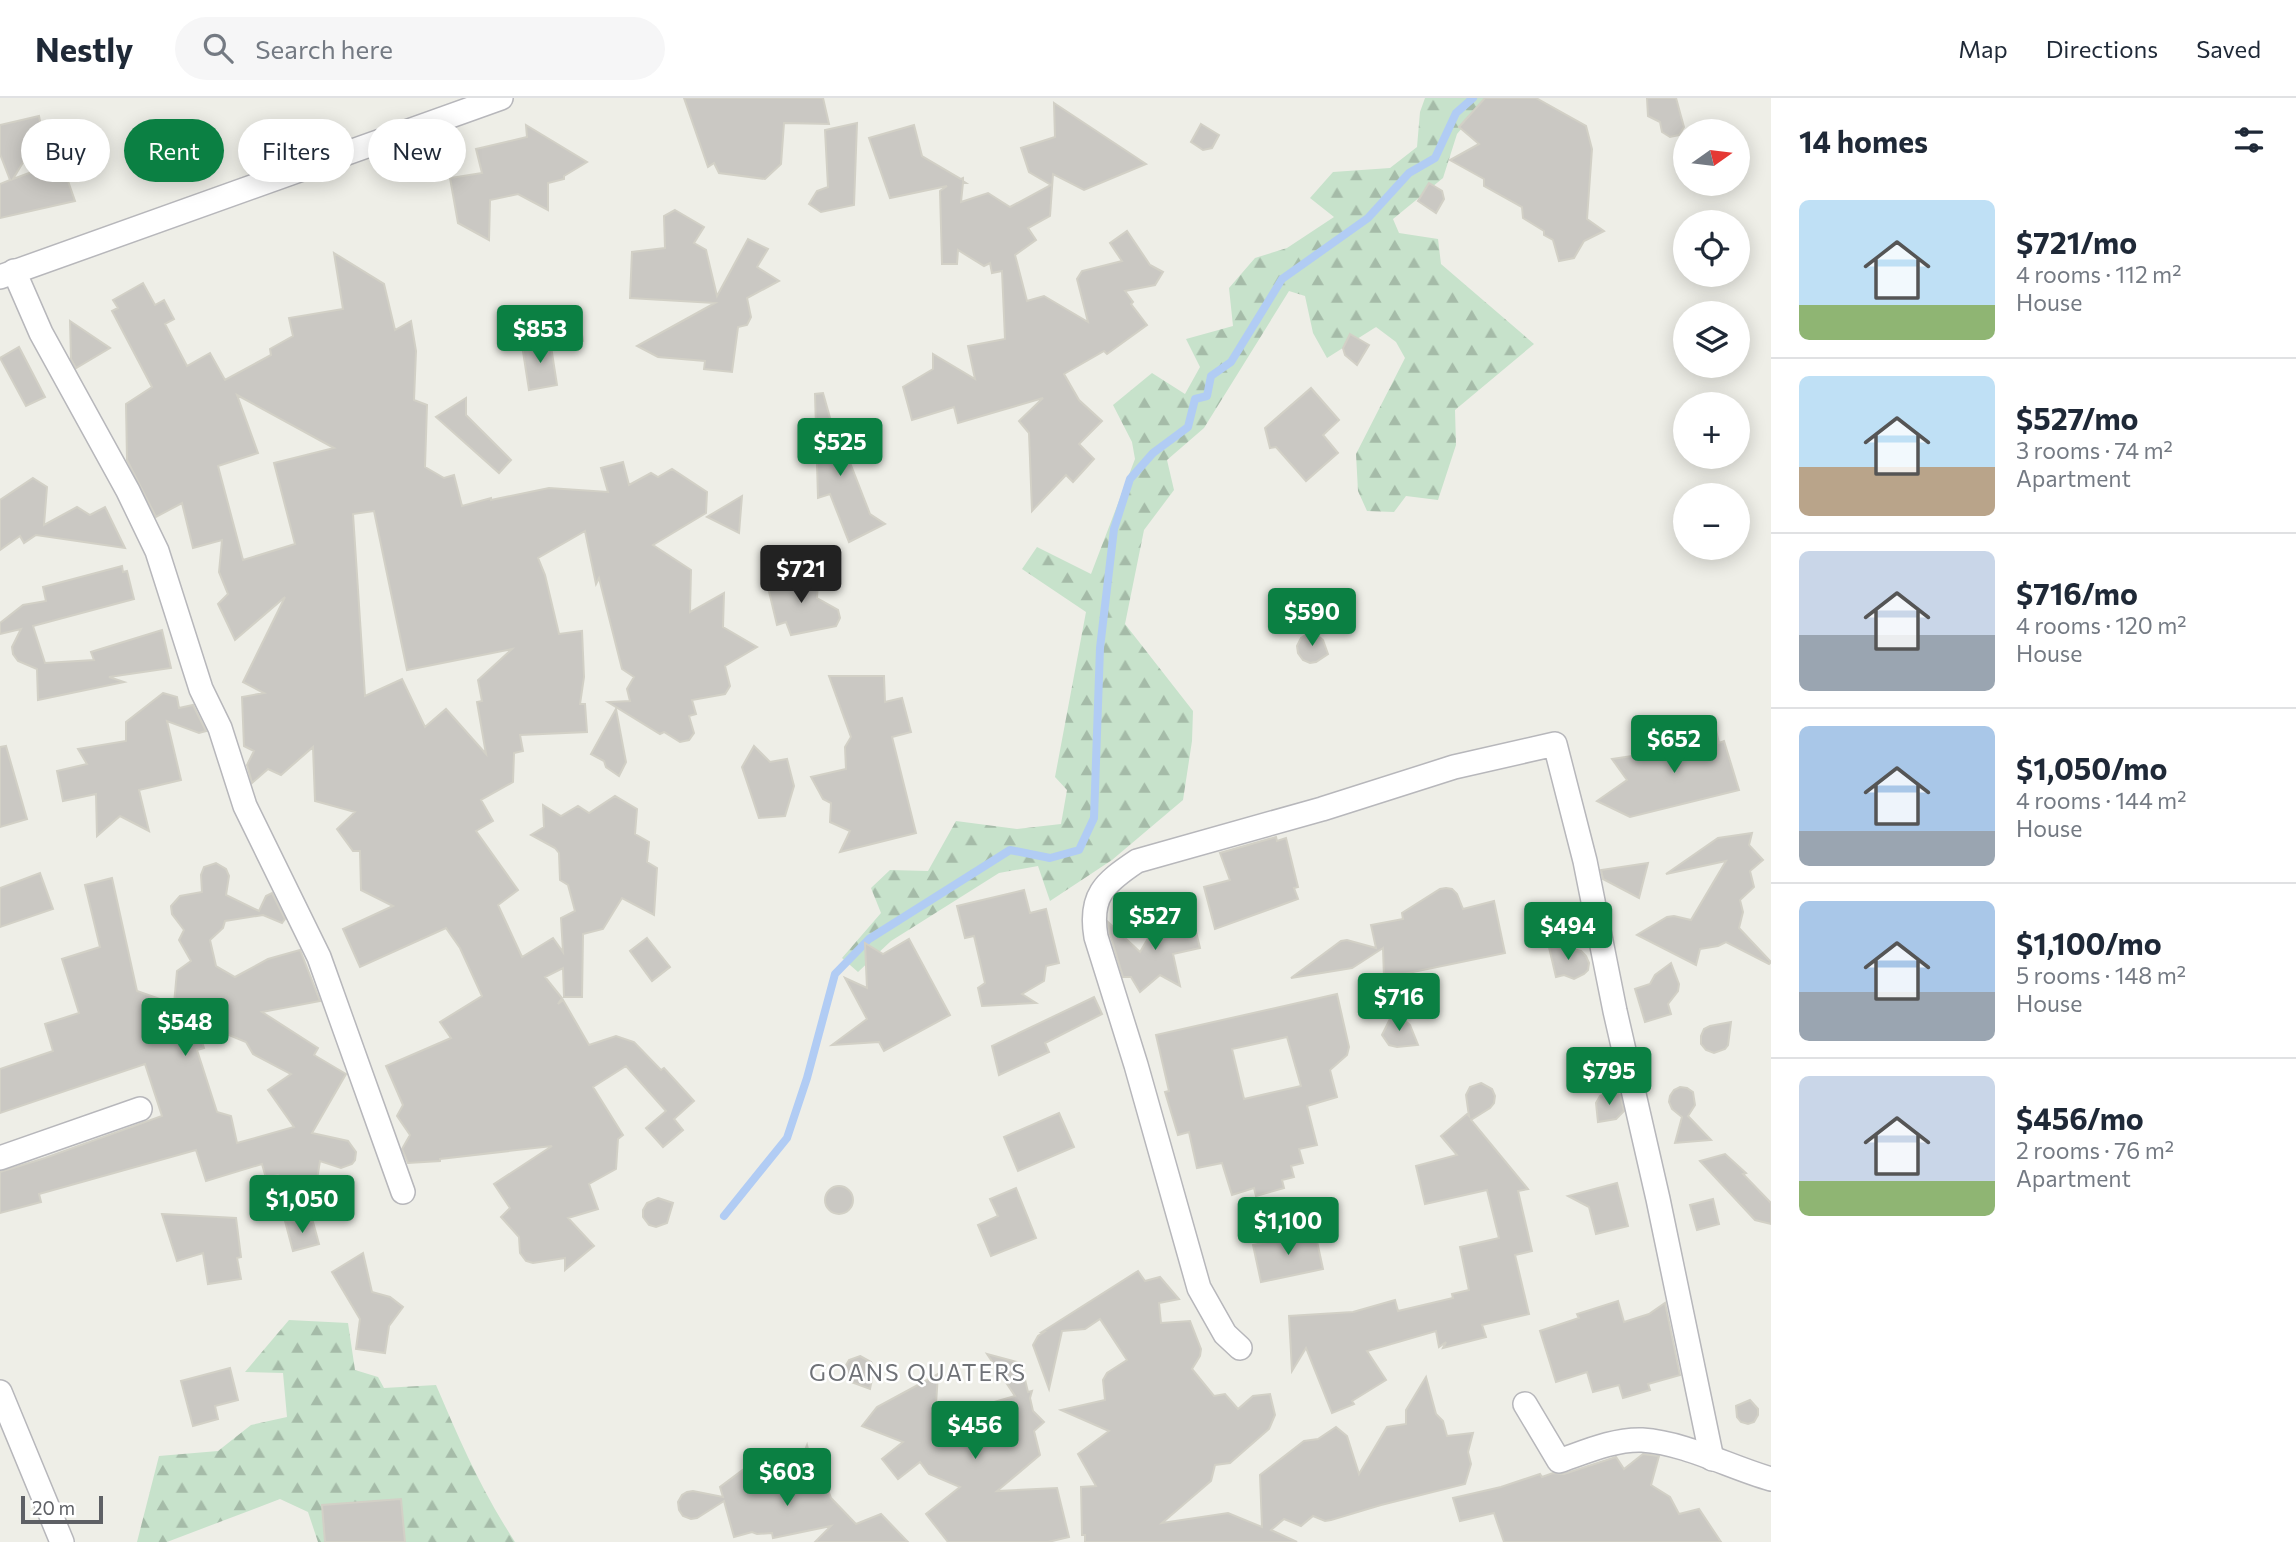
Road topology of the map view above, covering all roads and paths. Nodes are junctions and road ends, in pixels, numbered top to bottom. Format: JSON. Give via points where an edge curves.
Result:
{"nodes":[{"id":1,"x":501,"y":98,"type":"edge"},
{"id":2,"x":7,"y":274,"type":"edge"},
{"id":3,"x":140,"y":1109,"type":"dead end"},
{"id":4,"x":0,"y":1158,"type":"edge"},
{"id":5,"x":403,"y":1192,"type":"dead end"},
{"id":6,"x":1240,"y":1348,"type":"dead end"},
{"id":7,"x":0,"y":1392,"type":"edge"},
{"id":8,"x":1525,"y":1405,"type":"dead end"},
{"id":9,"x":1712,"y":1459,"type":"junction"},
{"id":10,"x":1771,"y":1479,"type":"edge"},
{"id":11,"x":62,"y":1542,"type":"edge"}],
"edges":[{"from":1,"to":2,"type":"street"},
{"from":2,"to":5,"type":"street","via":[[157,551],[245,806],[318,957]]},
{"from":3,"to":4,"type":"street"},
{"from":6,"to":9,"type":"street","via":[[1225,1334],[1199,1287],[1096,937],[1092,916],[1098,896],[1115,875],[1137,861],[1454,766],[1555,744],[1585,861]]},
{"from":7,"to":11,"type":"street"},
{"from":8,"to":9,"type":"street","via":[[1559,1461],[1641,1440]]},
{"from":9,"to":10,"type":"street"}]}
